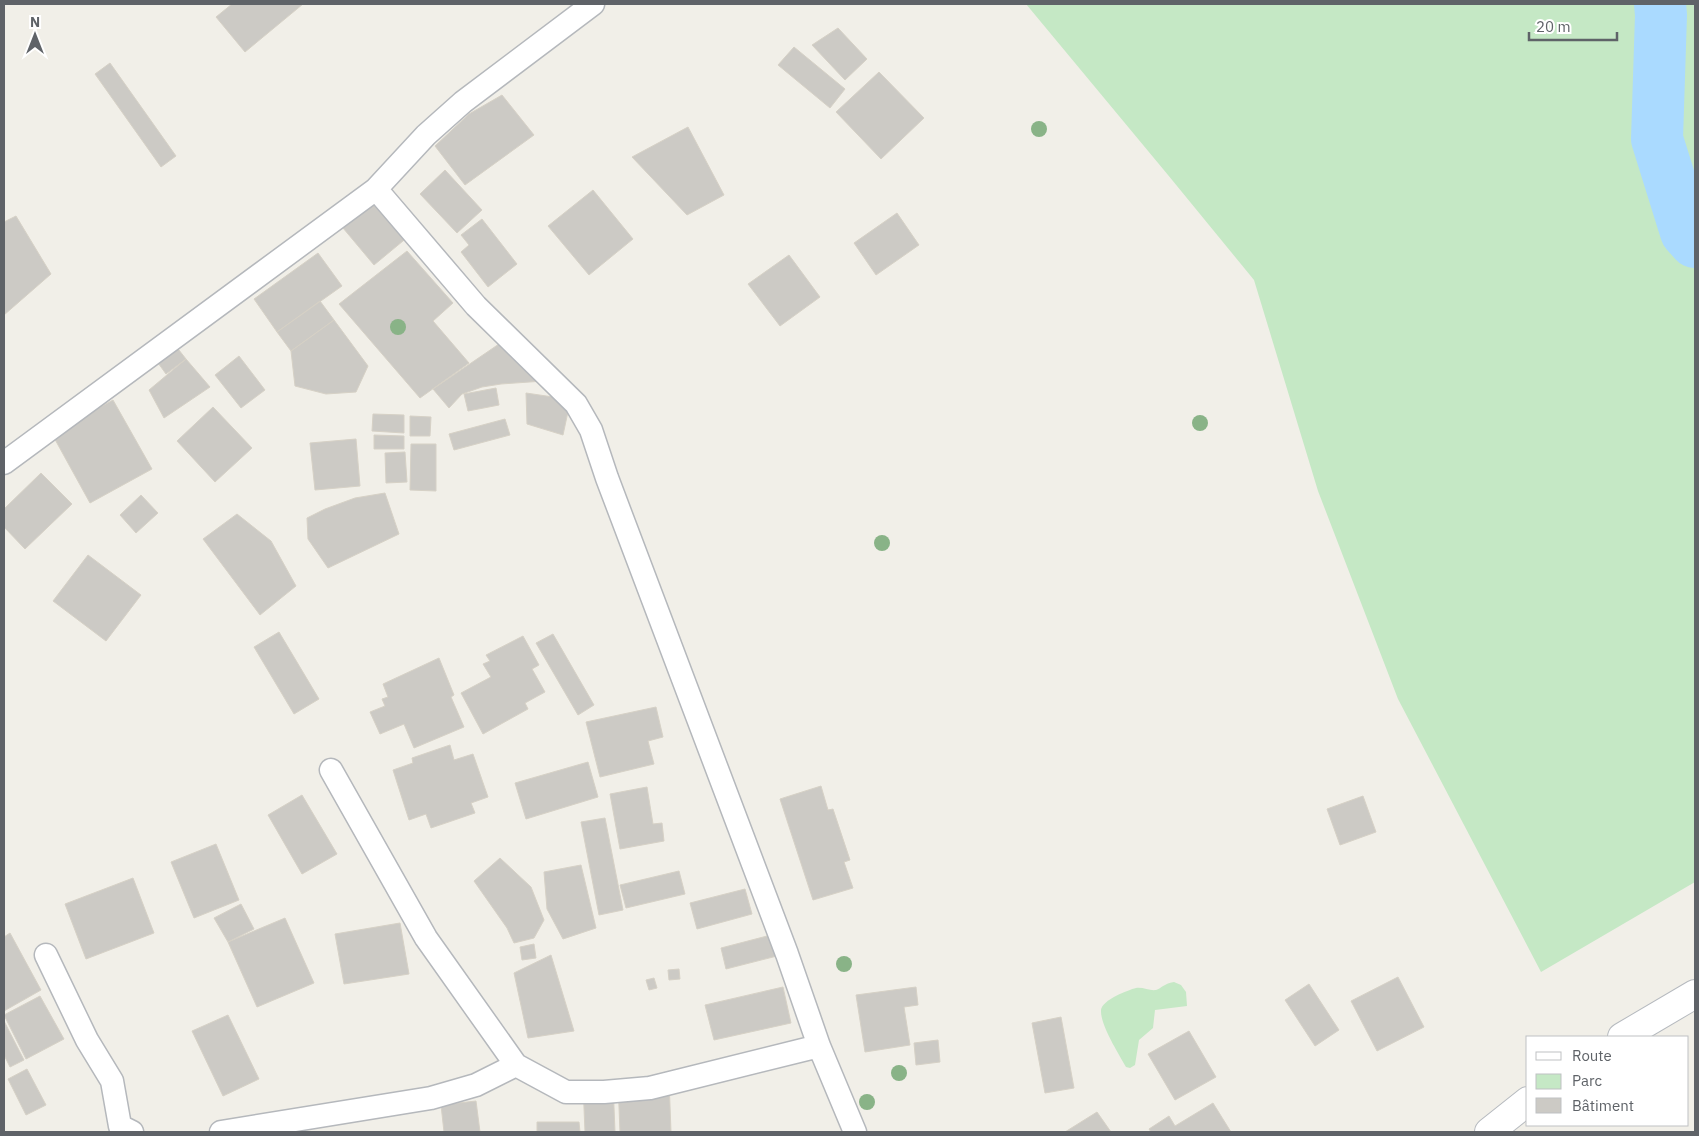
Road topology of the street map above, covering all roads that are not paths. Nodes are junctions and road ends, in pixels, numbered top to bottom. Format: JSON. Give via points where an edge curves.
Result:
{"nodes":[{"id":1,"x":593,"y":4,"type":"edge"},
{"id":2,"x":376,"y":189,"type":"junction"},
{"id":3,"x":4,"y":463,"type":"edge"},
{"id":4,"x":331,"y":770,"type":"dead end"},
{"id":5,"x":46,"y":956,"type":"dead end"},
{"id":6,"x":1695,"y":994,"type":"edge"},
{"id":7,"x":1624,"y":1036,"type":"edge"},
{"id":8,"x":819,"y":1046,"type":"junction"},
{"id":9,"x":516,"y":1064,"type":"junction"},
{"id":10,"x":1526,"y":1103,"type":"edge"},
{"id":11,"x":132,"y":1132,"type":"edge"},
{"id":12,"x":221,"y":1132,"type":"edge"},
{"id":13,"x":855,"y":1132,"type":"edge"},
{"id":14,"x":1489,"y":1132,"type":"edge"}],
"edges":[{"from":1,"to":2,"type":"street","via":[[463,102],[426,135]]},
{"from":2,"to":3,"type":"street"},
{"from":2,"to":8,"type":"street","via":[[476,306],[576,404],[591,430]]},
{"from":4,"to":9,"type":"street","via":[[426,938]]},
{"from":5,"to":11,"type":"street","via":[[87,1040],[112,1081],[120,1126]]},
{"from":6,"to":7,"type":"main road"},
{"from":8,"to":9,"type":"street","via":[[650,1088],[604,1092],[566,1092]]},
{"from":8,"to":13,"type":"street"},
{"from":9,"to":12,"type":"street","via":[[476,1085],[431,1098]]},
{"from":10,"to":14,"type":"main road"}]}
